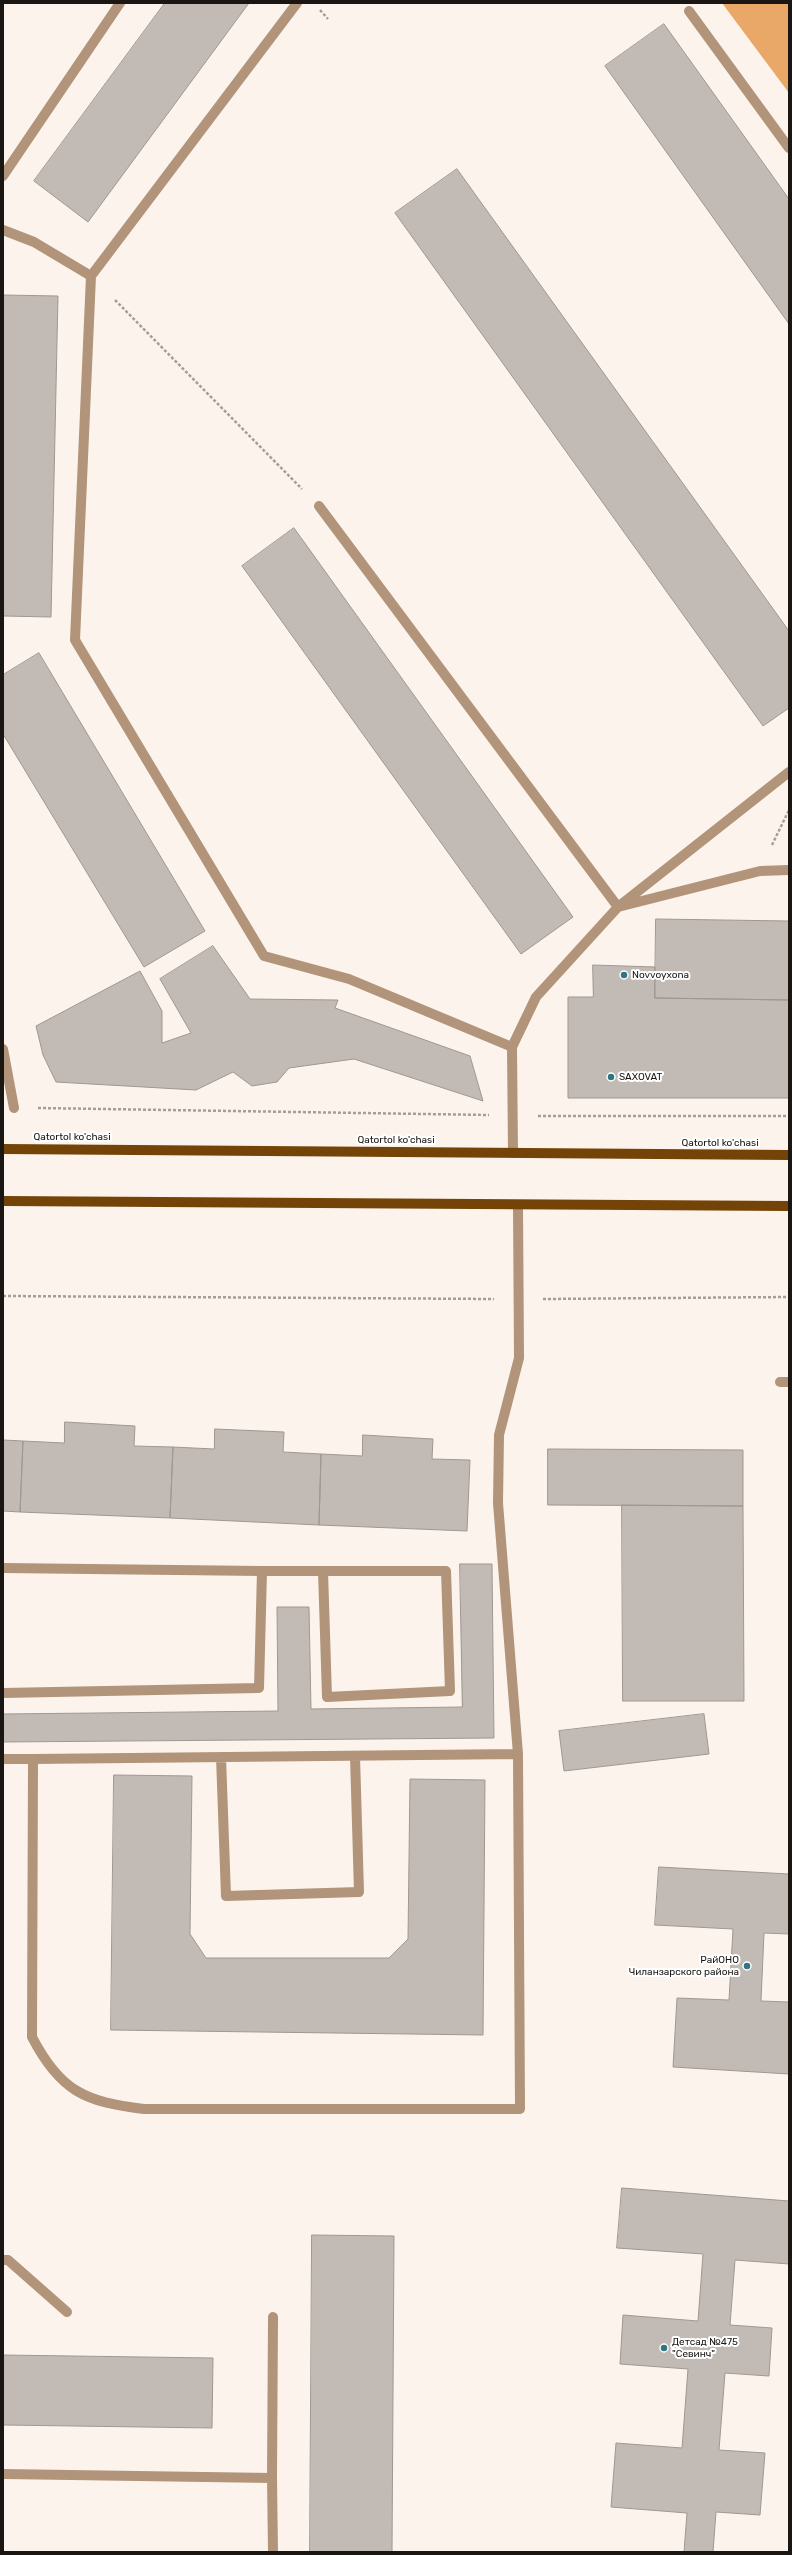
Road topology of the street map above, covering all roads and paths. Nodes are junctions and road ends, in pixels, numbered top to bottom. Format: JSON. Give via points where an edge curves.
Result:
{"nodes":[{"id":1,"x":120,"y":3,"type":"edge"},
{"id":2,"x":297,"y":3,"type":"edge"},
{"id":3,"x":689,"y":11,"type":"dead end"},
{"id":4,"x":789,"y":148,"type":"edge"},
{"id":5,"x":3,"y":176,"type":"edge"},
{"id":6,"x":3,"y":230,"type":"edge"},
{"id":7,"x":91,"y":276,"type":"junction"},
{"id":8,"x":319,"y":506,"type":"joint"},
{"id":9,"x":789,"y":772,"type":"edge"},
{"id":10,"x":789,"y":810,"type":"edge"},
{"id":11,"x":789,"y":870,"type":"edge"},
{"id":12,"x":760,"y":871,"type":"junction"},
{"id":13,"x":618,"y":907,"type":"junction"},
{"id":14,"x":512,"y":1047,"type":"junction"},
{"id":15,"x":3,"y":1049,"type":"edge"},
{"id":16,"x":14,"y":1108,"type":"joint"},
{"id":17,"x":513,"y":1116,"type":"junction"},
{"id":18,"x":789,"y":1116,"type":"edge"},
{"id":19,"x":3,"y":1149,"type":"edge"},
{"id":20,"x":513,"y":1153,"type":"junction"},
{"id":21,"x":789,"y":1155,"type":"edge"},
{"id":22,"x":3,"y":1201,"type":"edge"},
{"id":23,"x":518,"y":1205,"type":"junction"},
{"id":24,"x":789,"y":1206,"type":"edge"},
{"id":25,"x":3,"y":1296,"type":"edge"},
{"id":26,"x":789,"y":1297,"type":"edge"},
{"id":27,"x":518,"y":1300,"type":"junction"},
{"id":28,"x":3,"y":1568,"type":"edge"},
{"id":29,"x":262,"y":1571,"type":"junction"},
{"id":30,"x":323,"y":1571,"type":"junction"},
{"id":31,"x":3,"y":1693,"type":"edge"},
{"id":32,"x":518,"y":1754,"type":"junction"},
{"id":33,"x":355,"y":1756,"type":"junction"},
{"id":34,"x":221,"y":1757,"type":"junction"},
{"id":35,"x":3,"y":1759,"type":"edge"},
{"id":36,"x":33,"y":1759,"type":"junction"},
{"id":37,"x":3,"y":2260,"type":"edge"},
{"id":38,"x":67,"y":2312,"type":"dead end"},
{"id":39,"x":273,"y":2317,"type":"dead end"},
{"id":40,"x":3,"y":2474,"type":"edge"},
{"id":41,"x":272,"y":2478,"type":"junction"},
{"id":42,"x":273,"y":2552,"type":"edge"}],
"edges":[{"from":1,"to":5,"type":"lane"},
{"from":2,"to":7,"type":"lane"},
{"from":3,"to":4,"type":"lane"},
{"from":6,"to":7,"type":"lane","via":[[34,242]]},
{"from":7,"to":8,"type":"path"},
{"from":7,"to":14,"type":"lane","via":[[75,640],[264,956],[349,979]]},
{"from":8,"to":13,"type":"lane"},
{"from":9,"to":13,"type":"lane"},
{"from":10,"to":12,"type":"path"},
{"from":11,"to":12,"type":"lane"},
{"from":12,"to":13,"type":"lane"},
{"from":13,"to":14,"type":"lane","via":[[536,997]]},
{"from":14,"to":17,"type":"lane"},
{"from":15,"to":16,"type":"lane"},
{"from":16,"to":17,"type":"path"},
{"from":17,"to":18,"type":"path"},
{"from":17,"to":20,"type":"lane"},
{"from":19,"to":20,"type":"main road","name":"Qatortol ko'chasi"},
{"from":20,"to":21,"type":"main road","name":"Qatortol ko'chasi"},
{"from":22,"to":23,"type":"main road"},
{"from":23,"to":24,"type":"main road"},
{"from":23,"to":27,"type":"lane"},
{"from":25,"to":27,"type":"path"},
{"from":26,"to":27,"type":"path"},
{"from":27,"to":32,"type":"lane","via":[[518,1358],[499,1435],[498,1503]]},
{"from":28,"to":29,"type":"lane"},
{"from":29,"to":30,"type":"lane"},
{"from":29,"to":31,"type":"lane","via":[[259,1688]]},
{"from":30,"to":30,"type":"lane","via":[[446,1571],[450,1691],[327,1697]]},
{"from":32,"to":33,"type":"lane"},
{"from":32,"to":36,"type":"lane","via":[[520,2109],[144,2109],[114,2106],[88,2097],[62,2082],[45,2062],[32,2037]]},
{"from":33,"to":34,"type":"lane"},
{"from":33,"to":34,"type":"lane","via":[[359,1892],[226,1896]]},
{"from":34,"to":36,"type":"lane"},
{"from":35,"to":36,"type":"lane"},
{"from":37,"to":38,"type":"lane","via":[[8,2260]]},
{"from":39,"to":41,"type":"lane"},
{"from":40,"to":41,"type":"lane"},
{"from":41,"to":42,"type":"lane"}]}
